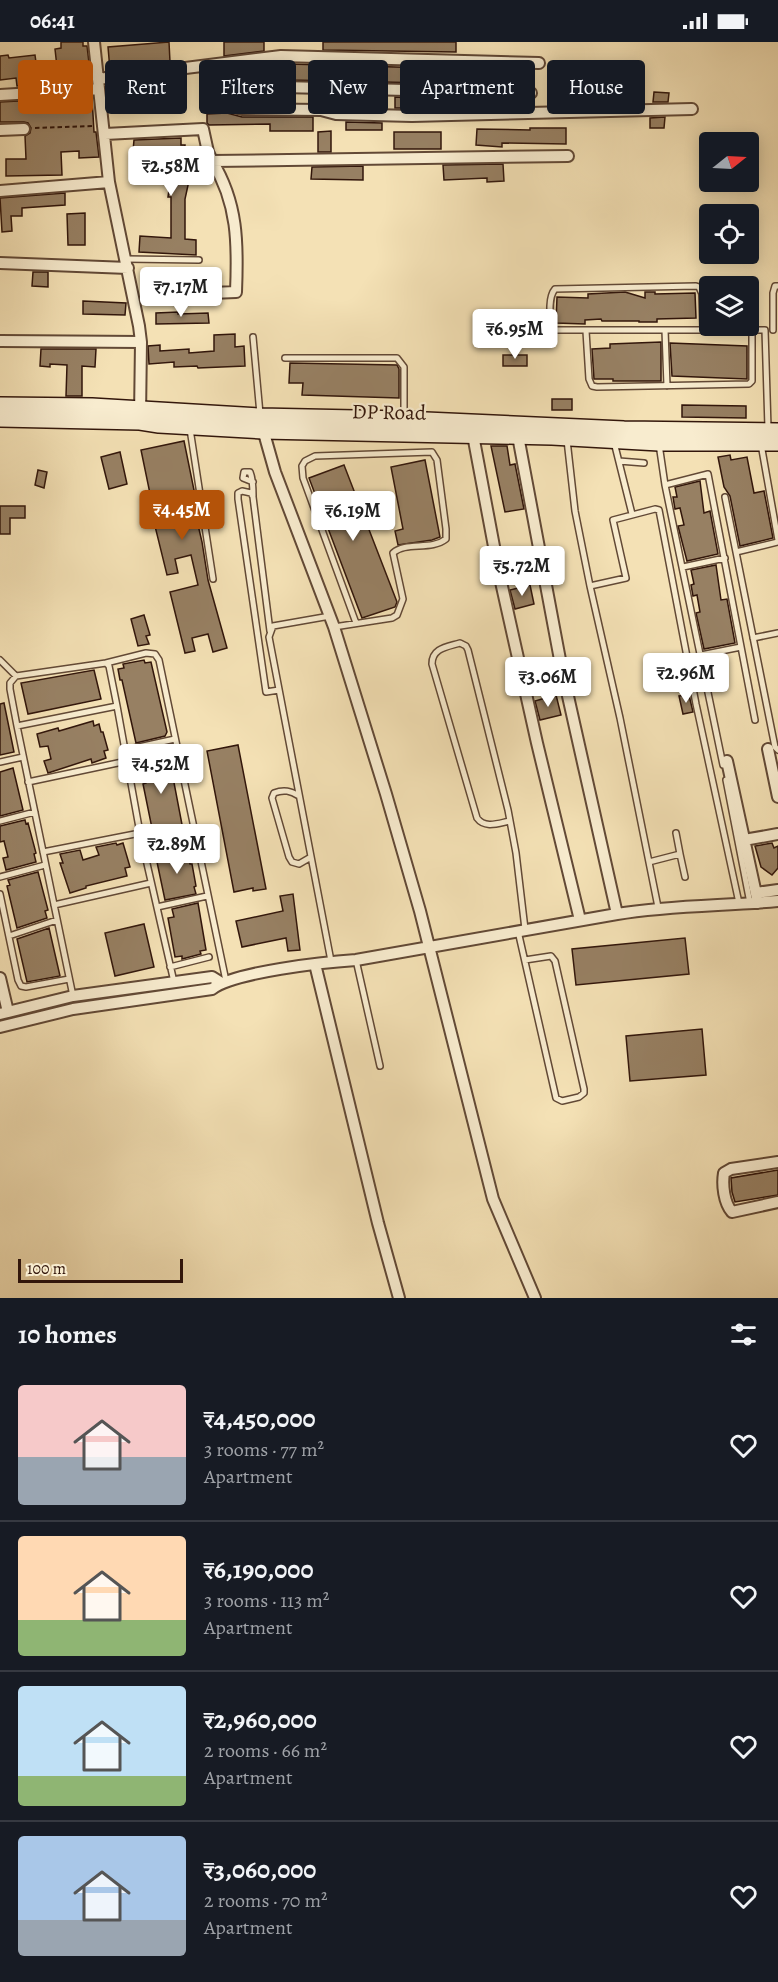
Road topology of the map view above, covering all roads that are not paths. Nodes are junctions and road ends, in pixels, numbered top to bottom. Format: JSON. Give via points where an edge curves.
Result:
{"nodes":[{"id":1,"x":93,"y":42,"type":"edge"},
{"id":2,"x":281,"y":56,"type":"junction"},
{"id":3,"x":252,"y":60,"type":"edge"},
{"id":4,"x":539,"y":63,"type":"dead end"},
{"id":5,"x":199,"y":67,"type":"edge"},
{"id":6,"x":98,"y":84,"type":"junction"},
{"id":7,"x":308,"y":88,"type":"edge"},
{"id":8,"x":0,"y":95,"type":"edge"},
{"id":9,"x":692,"y":109,"type":"dead end"},
{"id":10,"x":336,"y":114,"type":"edge"},
{"id":11,"x":24,"y":129,"type":"road end"},
{"id":12,"x":0,"y":130,"type":"edge"},
{"id":13,"x":104,"y":130,"type":"junction"},
{"id":14,"x":568,"y":156,"type":"dead end"},
{"id":15,"x":212,"y":161,"type":"junction"},
{"id":16,"x":109,"y":182,"type":"junction"},
{"id":17,"x":0,"y":191,"type":"edge"},
{"id":18,"x":199,"y":260,"type":"dead end"},
{"id":19,"x":0,"y":263,"type":"edge"},
{"id":20,"x":126,"y":263,"type":"junction"},
{"id":21,"x":778,"y":286,"type":"edge"},
{"id":22,"x":699,"y":287,"type":"edge"},
{"id":23,"x":211,"y":293,"type":"dead end"},
{"id":24,"x":665,"y":330,"type":"junction"},
{"id":25,"x":699,"y":330,"type":"edge"},
{"id":26,"x":759,"y":330,"type":"edge"},
{"id":27,"x":765,"y":330,"type":"junction"},
{"id":28,"x":776,"y":330,"type":"edge"},
{"id":29,"x":586,"y":331,"type":"junction"},
{"id":30,"x":752,"y":336,"type":"edge"},
{"id":31,"x":253,"y":337,"type":"dead end"},
{"id":32,"x":0,"y":341,"type":"edge"},
{"id":33,"x":141,"y":342,"type":"junction"},
{"id":34,"x":285,"y":358,"type":"dead end"},
{"id":35,"x":667,"y":386,"type":"junction"},
{"id":36,"x":0,"y":405,"type":"edge"},
{"id":37,"x":140,"y":415,"type":"junction"},
{"id":38,"x":0,"y":419,"type":"edge"},
{"id":39,"x":262,"y":423,"type":"junction"},
{"id":40,"x":190,"y":427,"type":"junction"},
{"id":41,"x":404,"y":427,"type":"junction"},
{"id":42,"x":473,"y":435,"type":"junction"},
{"id":43,"x":518,"y":436,"type":"junction"},
{"id":44,"x":567,"y":438,"type":"junction"},
{"id":45,"x":771,"y":438,"type":"edge"},
{"id":46,"x":614,"y":440,"type":"junction"},
{"id":47,"x":659,"y":443,"type":"junction"},
{"id":48,"x":619,"y":461,"type":"junction"},
{"id":49,"x":644,"y":463,"type":"dead end"},
{"id":50,"x":253,"y":482,"type":"dead end"},
{"id":51,"x":665,"y":485,"type":"junction"},
{"id":52,"x":253,"y":497,"type":"junction"},
{"id":53,"x":725,"y":497,"type":"dead end"},
{"id":54,"x":632,"y":514,"type":"junction"},
{"id":55,"x":778,"y":541,"type":"edge"},
{"id":56,"x":736,"y":552,"type":"junction"},
{"id":57,"x":724,"y":558,"type":"junction"},
{"id":58,"x":683,"y":567,"type":"junction"},
{"id":59,"x":213,"y":579,"type":"dead end"},
{"id":60,"x":590,"y":586,"type":"junction"},
{"id":61,"x":332,"y":622,"type":"junction"},
{"id":62,"x":356,"y":623,"type":"junction"},
{"id":63,"x":270,"y":631,"type":"junction"},
{"id":64,"x":778,"y":633,"type":"edge"},
{"id":65,"x":753,"y":638,"type":"junction"},
{"id":66,"x":741,"y":647,"type":"junction"},
{"id":67,"x":701,"y":655,"type":"junction"},
{"id":68,"x":0,"y":660,"type":"edge"},
{"id":69,"x":106,"y":663,"type":"junction"},
{"id":70,"x":16,"y":676,"type":"junction"},
{"id":71,"x":279,"y":690,"type":"junction"},
{"id":72,"x":117,"y":706,"type":"junction"},
{"id":73,"x":755,"y":720,"type":"dead end"},
{"id":74,"x":17,"y":726,"type":"junction"},
{"id":75,"x":175,"y":739,"type":"junction"},
{"id":76,"x":124,"y":750,"type":"junction"},
{"id":77,"x":773,"y":750,"type":"edge"},
{"id":78,"x":23,"y":757,"type":"junction"},
{"id":79,"x":127,"y":761,"type":"junction"},
{"id":80,"x":727,"y":761,"type":"dead end"},
{"id":81,"x":0,"y":762,"type":"edge"},
{"id":82,"x":28,"y":782,"type":"junction"},
{"id":83,"x":299,"y":796,"type":"junction"},
{"id":84,"x":778,"y":797,"type":"edge"},
{"id":85,"x":35,"y":812,"type":"junction"},
{"id":86,"x":0,"y":821,"type":"edge"},
{"id":87,"x":510,"y":821,"type":"junction"},
{"id":88,"x":676,"y":832,"type":"dead end"},
{"id":89,"x":140,"y":833,"type":"junction"},
{"id":90,"x":778,"y":834,"type":"edge"},
{"id":91,"x":744,"y":840,"type":"junction"},
{"id":92,"x":196,"y":841,"type":"junction"},
{"id":93,"x":43,"y":852,"type":"junction"},
{"id":94,"x":144,"y":853,"type":"junction"},
{"id":95,"x":680,"y":854,"type":"junction"},
{"id":96,"x":311,"y":857,"type":"junction"},
{"id":97,"x":649,"y":862,"type":"junction"},
{"id":98,"x":45,"y":864,"type":"junction"},
{"id":99,"x":0,"y":877,"type":"edge"},
{"id":100,"x":685,"y":877,"type":"dead end"},
{"id":101,"x":151,"y":883,"type":"junction"},
{"id":102,"x":778,"y":890,"type":"edge"},
{"id":103,"x":0,"y":894,"type":"edge"},
{"id":104,"x":207,"y":896,"type":"junction"},
{"id":105,"x":751,"y":901,"type":"junction"},
{"id":106,"x":778,"y":901,"type":"edge"},
{"id":107,"x":54,"y":905,"type":"junction"},
{"id":108,"x":156,"y":907,"type":"junction"},
{"id":109,"x":658,"y":907,"type":"junction"},
{"id":110,"x":617,"y":914,"type":"junction"},
{"id":111,"x":57,"y":920,"type":"junction"},
{"id":112,"x":580,"y":920,"type":"junction"},
{"id":113,"x":522,"y":930,"type":"junction"},
{"id":114,"x":9,"y":936,"type":"junction"},
{"id":115,"x":428,"y":947,"type":"junction"},
{"id":116,"x":209,"y":957,"type":"dead end"},
{"id":117,"x":356,"y":960,"type":"junction"},
{"id":118,"x":525,"y":960,"type":"junction"},
{"id":119,"x":331,"y":962,"type":"junction"},
{"id":120,"x":315,"y":964,"type":"junction"},
{"id":121,"x":170,"y":967,"type":"junction"},
{"id":122,"x":0,"y":978,"type":"edge"},
{"id":123,"x":69,"y":979,"type":"junction"},
{"id":124,"x":174,"y":982,"type":"junction"},
{"id":125,"x":223,"y":982,"type":"junction"},
{"id":126,"x":73,"y":996,"type":"junction"},
{"id":127,"x":4,"y":1013,"type":"edge"},
{"id":128,"x":0,"y":1027,"type":"edge"},
{"id":129,"x":380,"y":1066,"type":"dead end"},
{"id":130,"x":778,"y":1162,"type":"edge"},
{"id":131,"x":778,"y":1202,"type":"edge"},
{"id":132,"x":399,"y":1298,"type":"edge"},
{"id":133,"x":535,"y":1298,"type":"edge"}],
"edges":[{"from":1,"to":6,"type":"street"},
{"from":2,"to":3,"type":"street"},
{"from":2,"to":4,"type":"street"},
{"from":2,"to":7,"type":"street","via":[[282,87]]},
{"from":5,"to":6,"type":"street"},
{"from":6,"to":8,"type":"street"},
{"from":6,"to":13,"type":"street"},
{"from":9,"to":10,"type":"street","via":[[412,116]]},
{"from":11,"to":12,"type":"street"},
{"from":13,"to":15,"type":"street","via":[[203,129]]},
{"from":13,"to":16,"type":"street"},
{"from":14,"to":15,"type":"street"},
{"from":15,"to":23,"type":"street","via":[[231,204],[238,247],[236,292]]},
{"from":16,"to":17,"type":"street"},
{"from":16,"to":20,"type":"street"},
{"from":18,"to":20,"type":"lane"},
{"from":19,"to":20,"type":"street"},
{"from":20,"to":33,"type":"street"},
{"from":21,"to":28,"type":"lane","via":[[773,293]]},
{"from":22,"to":29,"type":"lane","via":[[552,291],[552,329]]},
{"from":24,"to":25,"type":"lane"},
{"from":24,"to":29,"type":"lane"},
{"from":24,"to":35,"type":"lane"},
{"from":26,"to":27,"type":"lane"},
{"from":27,"to":28,"type":"lane"},
{"from":27,"to":45,"type":"lane"},
{"from":29,"to":35,"type":"lane","via":[[592,386]]},
{"from":30,"to":35,"type":"lane","via":[[749,384]]},
{"from":31,"to":39,"type":"lane"},
{"from":32,"to":33,"type":"street"},
{"from":33,"to":37,"type":"street"},
{"from":34,"to":41,"type":"lane","via":[[398,358],[404,367]]},
{"from":36,"to":37,"type":"street","name":"DP Road"},
{"from":37,"to":38,"type":"street","name":"DP Road"},
{"from":37,"to":39,"type":"street","name":"DP Road"},
{"from":37,"to":40,"type":"street","name":"DP Road"},
{"from":39,"to":40,"type":"street","name":"DP Road"},
{"from":39,"to":41,"type":"street","name":"DP Road"},
{"from":39,"to":61,"type":"street","via":[[275,472]]},
{"from":40,"to":59,"type":"lane"},
{"from":41,"to":42,"type":"street","name":"DP Road"},
{"from":41,"to":45,"type":"street","name":"DP Road","via":[[624,429]]},
{"from":42,"to":43,"type":"street","name":"DP Road"},
{"from":42,"to":112,"type":"street","via":[[499,573]]},
{"from":43,"to":44,"type":"street","name":"DP Road"},
{"from":43,"to":110,"type":"street","via":[[561,665]]},
{"from":44,"to":46,"type":"street","name":"DP Road"},
{"from":44,"to":60,"type":"lane","via":[[575,511]]},
{"from":45,"to":47,"type":"street","name":"DP Road"},
{"from":45,"to":55,"type":"lane"},
{"from":46,"to":47,"type":"street","name":"DP Road"},
{"from":46,"to":48,"type":"lane"},
{"from":47,"to":51,"type":"lane"},
{"from":48,"to":49,"type":"lane"},
{"from":48,"to":54,"type":"lane"},
{"from":50,"to":52,"type":"lane"},
{"from":51,"to":57,"type":"lane","via":[[708,474]]},
{"from":51,"to":58,"type":"lane"},
{"from":52,"to":63,"type":"lane"},
{"from":52,"to":71,"type":"lane","via":[[247,491],[238,493],[266,692]]},
{"from":53,"to":56,"type":"lane"},
{"from":54,"to":60,"type":"lane","via":[[613,520],[626,578]]},
{"from":54,"to":105,"type":"lane","via":[[659,510],[696,704]]},
{"from":55,"to":56,"type":"lane"},
{"from":56,"to":65,"type":"lane"},
{"from":57,"to":58,"type":"lane"},
{"from":57,"to":66,"type":"lane"},
{"from":58,"to":67,"type":"lane"},
{"from":60,"to":97,"type":"lane"},
{"from":61,"to":62,"type":"lane"},
{"from":61,"to":63,"type":"lane","via":[[273,626]]},
{"from":61,"to":115,"type":"street","via":[[390,804]]},
{"from":62,"to":62,"type":"lane","via":[[392,618],[400,610],[403,599],[393,557],[395,550],[438,544],[446,539],[437,460],[432,452],[315,456],[304,461],[303,478]]},
{"from":63,"to":71,"type":"lane"},
{"from":64,"to":65,"type":"lane"},
{"from":65,"to":77,"type":"lane"},
{"from":66,"to":67,"type":"lane"},
{"from":66,"to":73,"type":"lane"},
{"from":67,"to":105,"type":"lane"},
{"from":68,"to":70,"type":"lane"},
{"from":69,"to":70,"type":"lane"},
{"from":69,"to":72,"type":"lane"},
{"from":69,"to":75,"type":"lane","via":[[155,654]]},
{"from":70,"to":74,"type":"lane","via":[[10,689]]},
{"from":71,"to":83,"type":"lane"},
{"from":72,"to":74,"type":"lane"},
{"from":72,"to":76,"type":"lane"},
{"from":74,"to":78,"type":"lane"},
{"from":75,"to":76,"type":"lane"},
{"from":75,"to":92,"type":"lane"},
{"from":76,"to":79,"type":"lane"},
{"from":77,"to":84,"type":"street"},
{"from":78,"to":81,"type":"lane"},
{"from":78,"to":82,"type":"lane"},
{"from":79,"to":82,"type":"lane"},
{"from":79,"to":89,"type":"lane"},
{"from":80,"to":91,"type":"street"},
{"from":82,"to":85,"type":"lane"},
{"from":83,"to":96,"type":"lane"},
{"from":83,"to":96,"type":"lane","via":[[279,791],[273,798],[292,862],[299,864]]},
{"from":85,"to":86,"type":"lane"},
{"from":85,"to":93,"type":"lane"},
{"from":87,"to":87,"type":"lane","via":[[486,825],[477,818],[432,664],[437,651],[460,643],[466,646]]},
{"from":87,"to":113,"type":"lane"},
{"from":88,"to":95,"type":"lane"},
{"from":89,"to":93,"type":"lane"},
{"from":89,"to":94,"type":"lane"},
{"from":90,"to":91,"type":"street"},
{"from":91,"to":105,"type":"street"},
{"from":92,"to":94,"type":"lane"},
{"from":92,"to":104,"type":"lane"},
{"from":93,"to":98,"type":"lane"},
{"from":94,"to":101,"type":"lane"},
{"from":95,"to":97,"type":"lane"},
{"from":95,"to":100,"type":"lane"},
{"from":96,"to":119,"type":"lane"},
{"from":97,"to":109,"type":"lane"},
{"from":98,"to":99,"type":"lane"},
{"from":98,"to":107,"type":"lane"},
{"from":101,"to":107,"type":"lane"},
{"from":101,"to":108,"type":"lane"},
{"from":102,"to":105,"type":"street"},
{"from":103,"to":114,"type":"lane"},
{"from":104,"to":108,"type":"lane"},
{"from":104,"to":125,"type":"lane"},
{"from":105,"to":106,"type":"street"},
{"from":105,"to":109,"type":"street"},
{"from":107,"to":111,"type":"lane"},
{"from":108,"to":121,"type":"lane"},
{"from":109,"to":110,"type":"street"},
{"from":110,"to":112,"type":"street"},
{"from":111,"to":114,"type":"lane"},
{"from":111,"to":123,"type":"lane"},
{"from":112,"to":113,"type":"street"},
{"from":113,"to":115,"type":"street"},
{"from":113,"to":118,"type":"lane"},
{"from":114,"to":123,"type":"lane","via":[[21,986]]},
{"from":115,"to":117,"type":"street"},
{"from":115,"to":133,"type":"street","via":[[493,1199]]},
{"from":116,"to":121,"type":"lane"},
{"from":117,"to":119,"type":"street"},
{"from":117,"to":129,"type":"lane"},
{"from":118,"to":118,"type":"lane","via":[[548,956],[555,961],[584,1089],[579,1097],[562,1101],[556,1098]]},
{"from":119,"to":120,"type":"street"},
{"from":120,"to":125,"type":"street"},
{"from":120,"to":132,"type":"street"},
{"from":121,"to":124,"type":"lane"},
{"from":122,"to":127,"type":"street"},
{"from":123,"to":126,"type":"lane"},
{"from":124,"to":125,"type":"street","via":[[212,977]]},
{"from":124,"to":126,"type":"street"},
{"from":125,"to":128,"type":"street","via":[[212,989],[73,1009]]},
{"from":126,"to":127,"type":"street"},
{"from":130,"to":131,"type":"street","via":[[731,1169],[723,1178],[726,1204],[732,1212]]}]}
